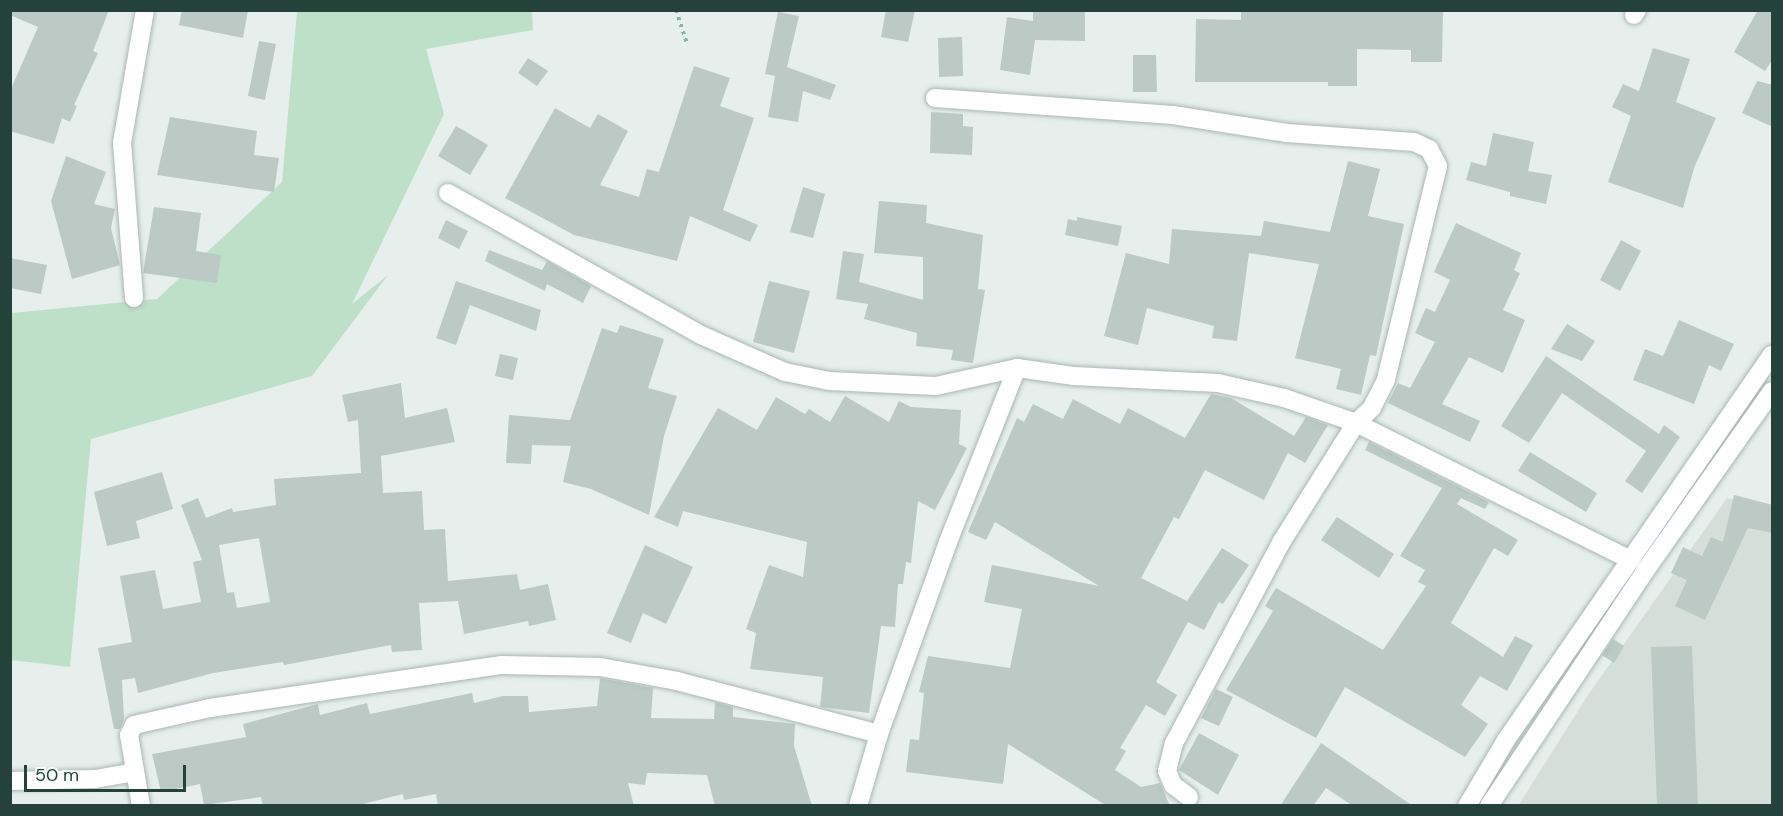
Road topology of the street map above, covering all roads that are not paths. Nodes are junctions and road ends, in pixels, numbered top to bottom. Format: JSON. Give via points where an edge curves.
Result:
{"nodes":[{"id":1,"x":145,"y":10,"type":"edge"},
{"id":2,"x":935,"y":98,"type":"dead end"},
{"id":3,"x":448,"y":193,"type":"dead end"},
{"id":4,"x":134,"y":298,"type":"dead end"},
{"id":5,"x":1773,"y":355,"type":"edge"},
{"id":6,"x":1017,"y":368,"type":"junction"},
{"id":7,"x":1773,"y":391,"type":"edge"},
{"id":8,"x":1356,"y":423,"type":"junction"},
{"id":9,"x":1630,"y":560,"type":"junction"},
{"id":10,"x":879,"y":734,"type":"junction"},
{"id":11,"x":134,"y":772,"type":"junction"},
{"id":12,"x":10,"y":781,"type":"edge"},
{"id":13,"x":1189,"y":797,"type":"dead end"},
{"id":14,"x":141,"y":806,"type":"edge"},
{"id":15,"x":858,"y":806,"type":"edge"},
{"id":16,"x":1467,"y":806,"type":"edge"},
{"id":17,"x":1489,"y":806,"type":"edge"}],
"edges":[{"from":1,"to":4,"type":"street","via":[[122,143]]},
{"from":2,"to":8,"type":"street","via":[[1173,115],[1287,133],[1414,142],[1429,149],[1438,166],[1386,380],[1372,408]]},
{"from":3,"to":6,"type":"street","via":[[701,335],[785,372],[829,381],[936,386]]},
{"from":5,"to":9,"type":"street"},
{"from":6,"to":8,"type":"street","via":[[1074,376],[1218,383],[1284,398]]},
{"from":6,"to":10,"type":"street"},
{"from":7,"to":17,"type":"street","via":[[1645,571]]},
{"from":8,"to":9,"type":"street"},
{"from":8,"to":13,"type":"street","via":[[1282,541],[1174,743],[1167,771],[1173,785]]},
{"from":9,"to":16,"type":"street","via":[[1506,740]]},
{"from":10,"to":11,"type":"street","via":[[677,681],[600,667],[502,666],[210,708],[134,725],[129,735]]},
{"from":10,"to":15,"type":"street"},
{"from":11,"to":12,"type":"street","via":[[95,779]]},
{"from":11,"to":14,"type":"street"}]}
